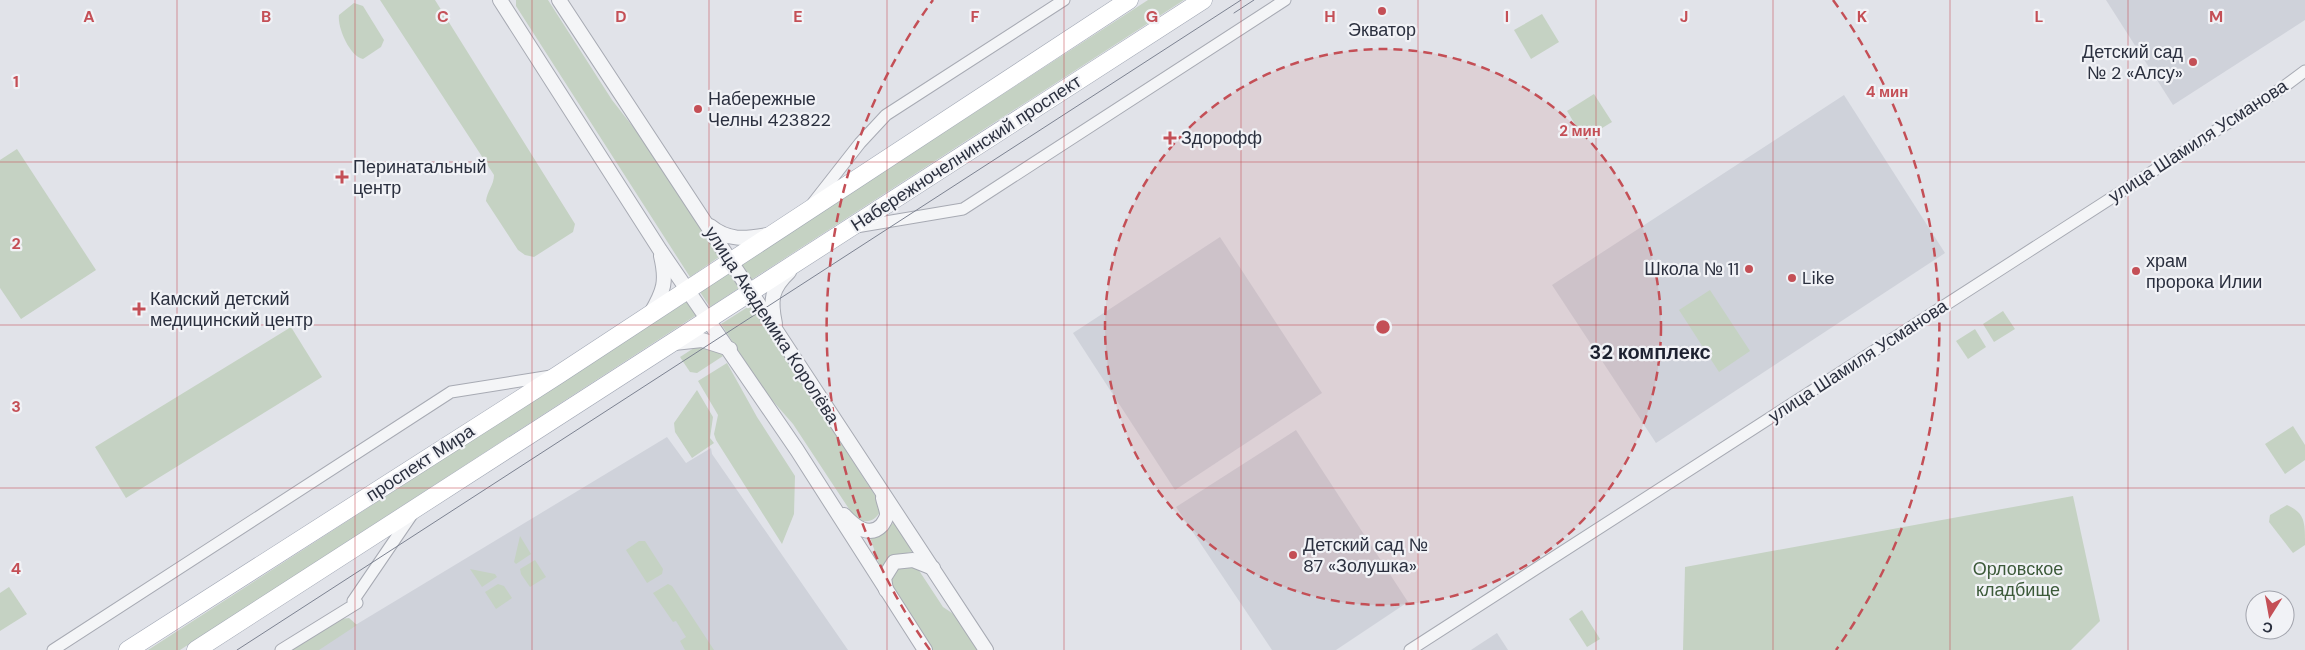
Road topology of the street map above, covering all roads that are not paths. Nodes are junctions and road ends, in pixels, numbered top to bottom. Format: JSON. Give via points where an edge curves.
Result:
{"nodes":[{"id":1,"x":559,"y":0,"type":"edge"},
{"id":2,"x":1064,"y":0,"type":"edge"},
{"id":3,"x":1130,"y":0,"type":"edge"},
{"id":4,"x":1203,"y":0,"type":"edge"},
{"id":5,"x":1285,"y":0,"type":"edge"},
{"id":6,"x":504,"y":3,"type":"edge"},
{"id":7,"x":2305,"y":71,"type":"edge"},
{"id":8,"x":809,"y":209,"type":"junction"},
{"id":9,"x":705,"y":222,"type":"junction"},
{"id":10,"x":847,"y":229,"type":"junction"},
{"id":11,"x":772,"y":234,"type":"junction"},
{"id":12,"x":660,"y":250,"type":"junction"},
{"id":13,"x":731,"y":261,"type":"junction"},
{"id":14,"x":794,"y":266,"type":"junction"},
{"id":15,"x":688,"y":289,"type":"junction"},
{"id":16,"x":751,"y":292,"type":"junction"},
{"id":17,"x":730,"y":306,"type":"joint"},
{"id":18,"x":651,"y":313,"type":"junction"},
{"id":19,"x":709,"y":319,"type":"junction"},
{"id":20,"x":776,"y":330,"type":"junction"},
{"id":21,"x":671,"y":344,"type":"junction"},
{"id":22,"x":730,"y":349,"type":"junction"},
{"id":23,"x":558,"y":375,"type":"junction"},
{"id":24,"x":881,"y":491,"type":"junction"},
{"id":25,"x":826,"y":496,"type":"junction"},
{"id":26,"x":417,"y":508,"type":"junction"},
{"id":27,"x":933,"y":568,"type":"junction"},
{"id":28,"x":887,"y":591,"type":"junction"},
{"id":29,"x":54,"y":650,"type":"edge"},
{"id":30,"x":128,"y":650,"type":"edge"},
{"id":31,"x":196,"y":650,"type":"edge"},
{"id":32,"x":280,"y":650,"type":"edge"},
{"id":33,"x":925,"y":650,"type":"edge"},
{"id":34,"x":986,"y":650,"type":"edge"},
{"id":35,"x":1410,"y":650,"type":"edge"}],
"edges":[{"from":1,"to":9,"type":"street","name":"улица Академика Королёва"},
{"from":2,"to":8,"type":"street","via":[[886,115]]},
{"from":3,"to":8,"type":"main road"},
{"from":4,"to":10,"type":"main road","name":"Набережночелнинский проспект"},
{"from":5,"to":10,"type":"street","via":[[962,209]]},
{"from":6,"to":12,"type":"street"},
{"from":7,"to":35,"type":"street","name":"улица Шамиля Усманова"},
{"from":8,"to":11,"type":"main road"},
{"from":9,"to":11,"type":"street","via":[[719,234],[732,238]]},
{"from":9,"to":13,"type":"street","name":"улица Академика Королёва"},
{"from":10,"to":14,"type":"main road","name":"Набережночелнинский проспект"},
{"from":11,"to":13,"type":"main road"},
{"from":12,"to":15,"type":"street"},
{"from":12,"to":18,"type":"street","via":[[664,287]]},
{"from":13,"to":15,"type":"main road","name":"проспект Мира"},
{"from":13,"to":16,"type":"street","name":"улица Академика Королёва"},
{"from":14,"to":16,"type":"main road","name":"Набережночелнинский проспект"},
{"from":14,"to":20,"type":"street","via":[[777,283],[773,296],[771,308]]},
{"from":15,"to":18,"type":"main road","name":"проспект Мира"},
{"from":15,"to":19,"type":"street"},
{"from":16,"to":17,"type":"main road","name":"Набережночелнинский проспект"},
{"from":16,"to":20,"type":"street","name":"улица Академика Королёва"},
{"from":17,"to":19,"type":"main road","name":"проспект Мира"},
{"from":18,"to":23,"type":"main road","name":"проспект Мира"},
{"from":19,"to":21,"type":"main road","name":"проспект Мира"},
{"from":19,"to":22,"type":"street"},
{"from":20,"to":24,"type":"street","name":"улица Академика Королёва"},
{"from":21,"to":22,"type":"street","via":[[702,340]]},
{"from":21,"to":26,"type":"main road","name":"проспект Мира"},
{"from":22,"to":25,"type":"street"},
{"from":23,"to":29,"type":"street","via":[[451,392]]},
{"from":23,"to":30,"type":"main road","name":"проспект Мира"},
{"from":24,"to":25,"type":"street","via":[[887,514],[884,523],[878,529],[867,531],[853,524]]},
{"from":24,"to":27,"type":"street","name":"улица Академика Королёва"},
{"from":25,"to":28,"type":"street"},
{"from":26,"to":31,"type":"main road","name":"проспект Мира"},
{"from":26,"to":32,"type":"street","via":[[353,600],[358,603]]},
{"from":27,"to":28,"type":"street","via":[[913,560],[894,562],[884,578]]},
{"from":27,"to":34,"type":"street","name":"улица Академика Королёва"},
{"from":28,"to":33,"type":"street"}]}
